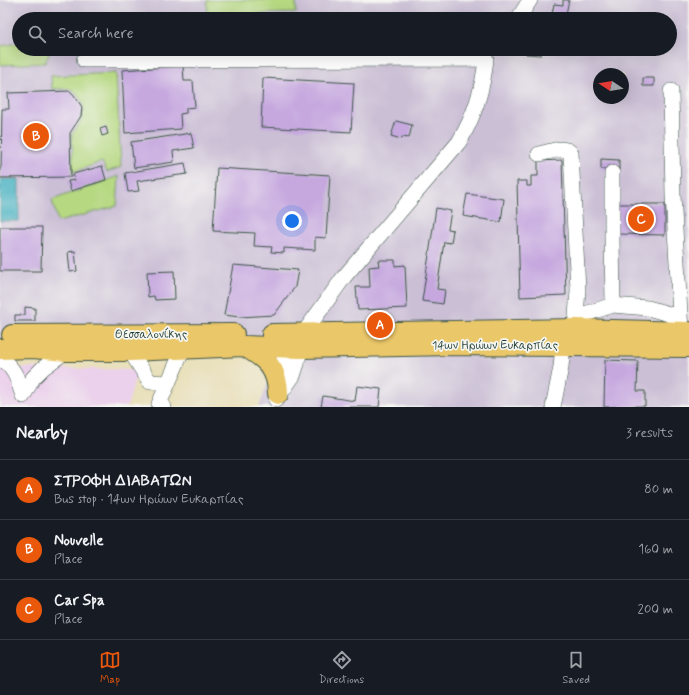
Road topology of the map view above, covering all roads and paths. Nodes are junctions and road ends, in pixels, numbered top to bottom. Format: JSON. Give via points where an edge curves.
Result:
{"nodes":[{"id":1,"x":530,"y":0,"type":"edge"},
{"id":2,"x":522,"y":12,"type":"edge"},
{"id":3,"x":355,"y":56,"type":"edge"},
{"id":4,"x":489,"y":56,"type":"edge"},
{"id":5,"x":84,"y":60,"type":"dead end"},
{"id":6,"x":671,"y":91,"type":"dead end"},
{"id":7,"x":539,"y":154,"type":"dead end"},
{"id":8,"x":612,"y":173,"type":"dead end"},
{"id":9,"x":613,"y":305,"type":"junction"},
{"id":10,"x":575,"y":329,"type":"junction"},
{"id":11,"x":0,"y":335,"type":"edge"},
{"id":12,"x":686,"y":337,"type":"edge"},
{"id":13,"x":294,"y":341,"type":"junction"},
{"id":14,"x":563,"y":345,"type":"junction"},
{"id":15,"x":244,"y":346,"type":"junction"},
{"id":16,"x":0,"y":349,"type":"edge"},
{"id":17,"x":183,"y":349,"type":"junction"},
{"id":18,"x":66,"y":351,"type":"junction"},
{"id":19,"x":130,"y":351,"type":"junction"},
{"id":20,"x":0,"y":360,"type":"edge"},
{"id":21,"x":167,"y":383,"type":"junction"},
{"id":22,"x":276,"y":400,"type":"edge"},
{"id":23,"x":164,"y":407,"type":"edge"},
{"id":24,"x":553,"y":407,"type":"edge"}],
"edges":[{"from":1,"to":2,"type":"street"},
{"from":3,"to":5,"type":"street"},
{"from":4,"to":13,"type":"street","via":[[476,106],[459,142],[344,277]]},
{"from":6,"to":12,"type":"street","via":[[673,195]]},
{"from":7,"to":10,"type":"street","via":[[564,149],[571,152],[578,290]]},
{"from":8,"to":9,"type":"street"},
{"from":9,"to":10,"type":"street","via":[[588,312]]},
{"from":9,"to":12,"type":"street","via":[[648,308],[669,314]]},
{"from":10,"to":12,"type":"main road","name":"14ων Ηρώων Ευκαρπίας"},
{"from":10,"to":13,"type":"main road","name":"14ων Ηρώων Ευκαρπίας"},
{"from":11,"to":13,"type":"main road","name":"Θεσσαλονίκης"},
{"from":12,"to":14,"type":"main road","name":"14ων Ηρώων Ευκαρπίας"},
{"from":13,"to":14,"type":"main road","name":"14ων Ηρώων Ευκαρπίας"},
{"from":13,"to":15,"type":"main road","name":"Θεσσαλονίκης"},
{"from":13,"to":22,"type":"street"},
{"from":14,"to":24,"type":"street"},
{"from":15,"to":17,"type":"main road","name":"Θεσσαλονίκης"},
{"from":15,"to":22,"type":"main road","via":[[263,358],[272,368],[278,384]]},
{"from":16,"to":18,"type":"main road","name":"Θεσσαλονίκης"},
{"from":17,"to":19,"type":"main road","name":"Θεσσαλονίκης"},
{"from":17,"to":21,"type":"street"},
{"from":18,"to":19,"type":"main road","name":"Θεσσαλονίκης"},
{"from":18,"to":20,"type":"street","via":[[42,368],[23,396],[13,369]]},
{"from":19,"to":21,"type":"street","via":[[150,382]]},
{"from":21,"to":23,"type":"street","via":[[159,404]]}]}
